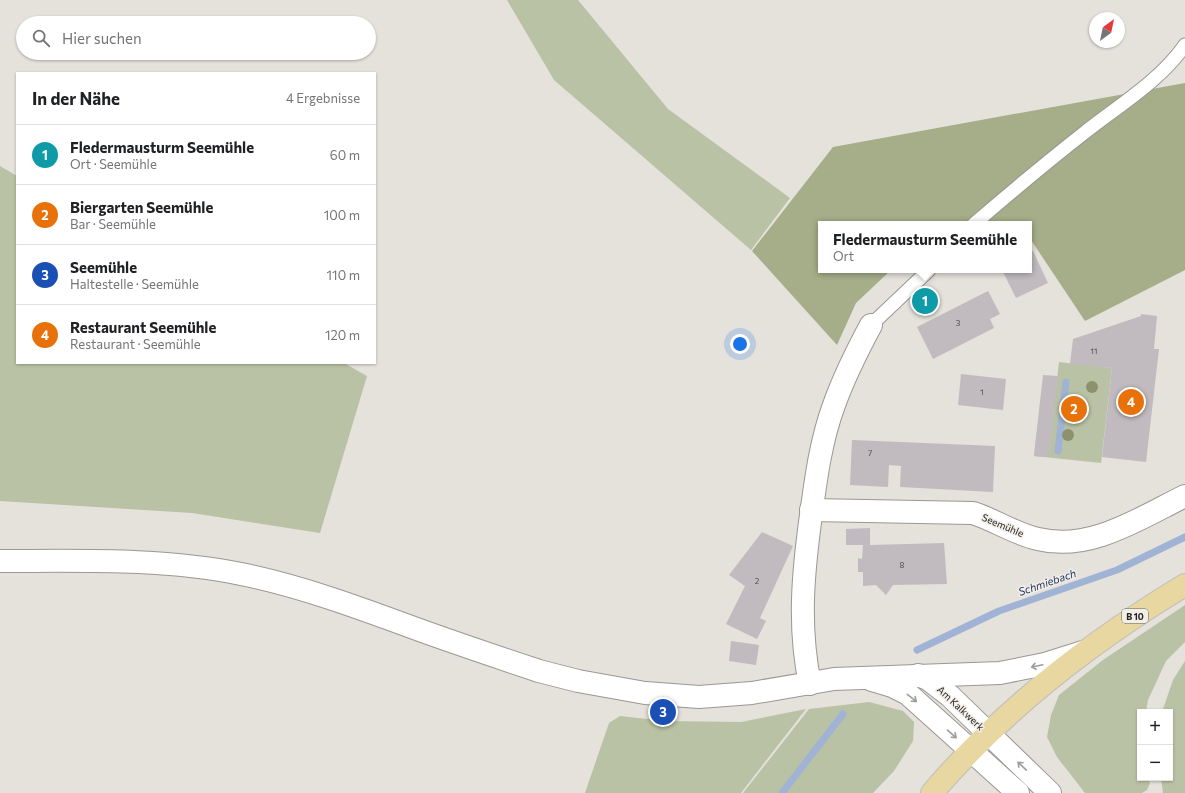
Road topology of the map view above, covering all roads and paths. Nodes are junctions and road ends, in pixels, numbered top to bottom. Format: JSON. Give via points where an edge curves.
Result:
{"nodes":[{"id":1,"x":1185,"y":45,"type":"edge"},
{"id":2,"x":978,"y":221,"type":"edge"},
{"id":3,"x":926,"y":273,"type":"edge"},
{"id":4,"x":871,"y":325,"type":"joint"},
{"id":5,"x":1185,"y":496,"type":"edge"},
{"id":6,"x":811,"y":510,"type":"junction"},
{"id":7,"x":0,"y":561,"type":"edge"},
{"id":8,"x":1185,"y":585,"type":"edge"},
{"id":9,"x":1088,"y":651,"type":"junction"},
{"id":10,"x":917,"y":675,"type":"junction"},
{"id":11,"x":863,"y":678,"type":"junction"},
{"id":12,"x":810,"y":684,"type":"junction"},
{"id":13,"x":989,"y":734,"type":"junction"},
{"id":14,"x":972,"y":751,"type":"junction"},
{"id":15,"x":932,"y":793,"type":"edge"},
{"id":16,"x":1018,"y":793,"type":"edge"},
{"id":17,"x":1050,"y":793,"type":"edge"}],
"edges":[{"from":1,"to":2,"type":"lane","via":[[1179,54],[1145,85]]},
{"from":3,"to":4,"type":"lane"},
{"from":4,"to":6,"type":"street","via":[[850,363],[833,406]]},
{"from":5,"to":6,"type":"street","name":"Seemühle","via":[[1104,535],[1078,542],[1038,540],[973,513]]},
{"from":6,"to":12,"type":"street","via":[[802,618]]},
{"from":7,"to":12,"type":"street","via":[[88,561],[188,566],[239,573],[290,585],[539,671],[645,693],[699,697],[752,693]]},
{"from":8,"to":9,"type":"main road","number":"B 10","via":[[1121,626]]},
{"from":9,"to":10,"type":"street","one_way":true,"via":[[1012,672]]},
{"from":9,"to":13,"type":"main road","number":"B 10","via":[[1046,681]]},
{"from":10,"to":11,"type":"street"},
{"from":10,"to":13,"type":"street","name":"Am Kalkwerk","via":[[938,686]]},
{"from":11,"to":12,"type":"street","via":[[834,679]]},
{"from":11,"to":14,"type":"street","one_way":true,"via":[[892,686],[908,694]]},
{"from":13,"to":14,"type":"main road","number":"B 10"},
{"from":17,"to":13,"type":"street","name":"Am Kalkwerk","one_way":true},
{"from":14,"to":15,"type":"main road","number":"B 10"},
{"from":14,"to":16,"type":"street"}]}
